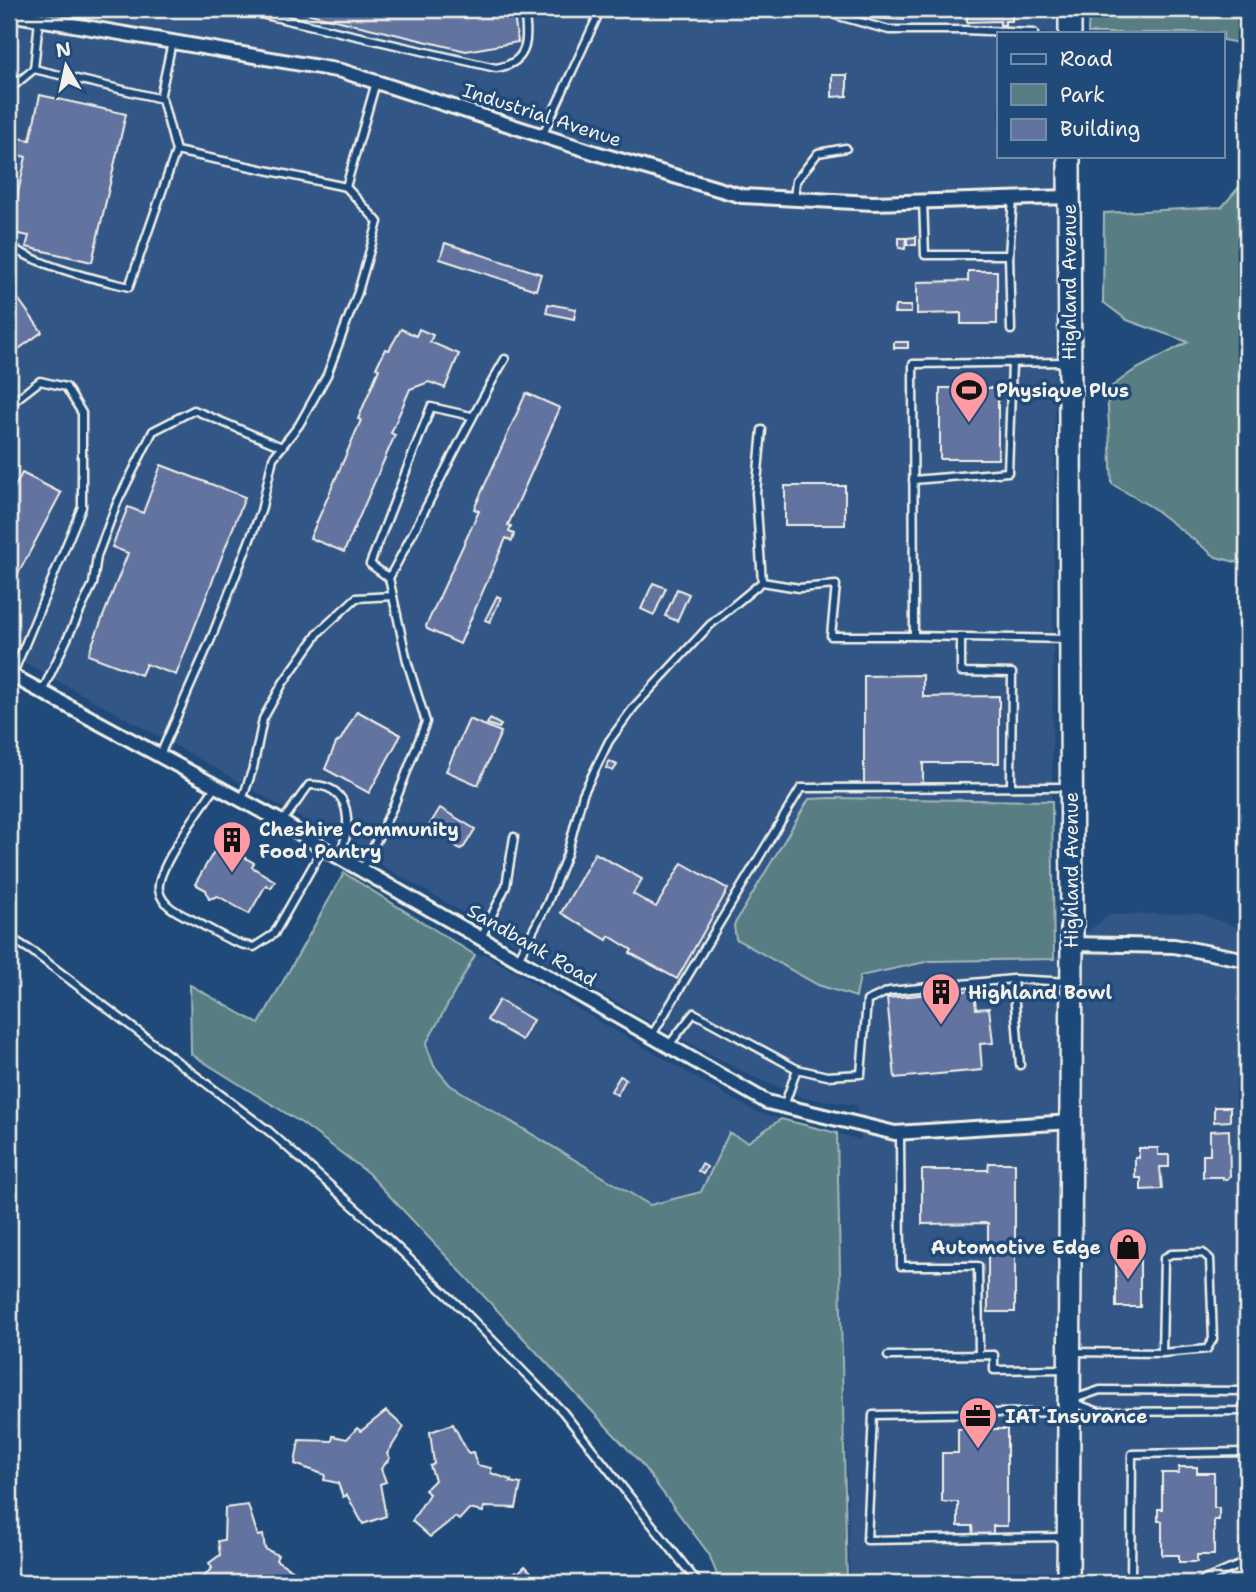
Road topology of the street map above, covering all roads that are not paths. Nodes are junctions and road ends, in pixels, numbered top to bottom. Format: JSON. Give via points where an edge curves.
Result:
{"nodes":[{"id":1,"x":239,"y":9,"type":"edge"},
{"id":2,"x":524,"y":9,"type":"edge"},
{"id":3,"x":601,"y":9,"type":"edge"},
{"id":4,"x":1070,"y":9,"type":"edge"},
{"id":5,"x":9,"y":14,"type":"edge"},
{"id":6,"x":835,"y":15,"type":"dead end"},
{"id":7,"x":39,"y":20,"type":"junction"},
{"id":8,"x":1011,"y":32,"type":"edge"},
{"id":9,"x":1070,"y":32,"type":"edge"},
{"id":10,"x":172,"y":42,"type":"junction"},
{"id":11,"x":34,"y":69,"type":"junction"},
{"id":12,"x":376,"y":82,"type":"junction"},
{"id":13,"x":9,"y":98,"type":"edge"},
{"id":14,"x":160,"y":98,"type":"junction"},
{"id":15,"x":542,"y":136,"type":"junction"},
{"id":16,"x":846,"y":148,"type":"dead end"},
{"id":17,"x":177,"y":151,"type":"junction"},
{"id":18,"x":1069,"y":158,"type":"edge"},
{"id":19,"x":346,"y":187,"type":"junction"},
{"id":20,"x":1068,"y":197,"type":"junction"},
{"id":21,"x":794,"y":199,"type":"junction"},
{"id":22,"x":1013,"y":199,"type":"junction"},
{"id":23,"x":923,"y":201,"type":"junction"},
{"id":24,"x":9,"y":246,"type":"edge"},
{"id":25,"x":1009,"y":255,"type":"junction"},
{"id":26,"x":1011,"y":330,"type":"dead end"},
{"id":27,"x":505,"y":359,"type":"dead end"},
{"id":28,"x":1069,"y":362,"type":"junction"},
{"id":29,"x":1012,"y":363,"type":"junction"},
{"id":30,"x":9,"y":405,"type":"edge"},
{"id":31,"x":471,"y":416,"type":"junction"},
{"id":32,"x":762,"y":429,"type":"dead end"},
{"id":33,"x":282,"y":446,"type":"junction"},
{"id":34,"x":913,"y":480,"type":"junction"},
{"id":35,"x":389,"y":578,"type":"junction"},
{"id":36,"x":762,"y":582,"type":"junction"},
{"id":37,"x":393,"y":596,"type":"junction"},
{"id":38,"x":914,"y":636,"type":"junction"},
{"id":39,"x":961,"y":637,"type":"junction"},
{"id":40,"x":1070,"y":639,"type":"junction"},
{"id":41,"x":10,"y":675,"type":"edge"},
{"id":42,"x":42,"y":692,"type":"junction"},
{"id":43,"x":159,"y":756,"type":"junction"},
{"id":44,"x":215,"y":787,"type":"junction"},
{"id":45,"x":1011,"y":787,"type":"junction"},
{"id":46,"x":1071,"y":787,"type":"junction"},
{"id":47,"x":242,"y":802,"type":"junction"},
{"id":48,"x":282,"y":822,"type":"junction"},
{"id":49,"x":514,"y":837,"type":"dead end"},
{"id":50,"x":323,"y":848,"type":"junction"},
{"id":51,"x":339,"y":857,"type":"junction"},
{"id":52,"x":362,"y":870,"type":"junction"},
{"id":53,"x":9,"y":937,"type":"edge"},
{"id":54,"x":481,"y":938,"type":"junction"},
{"id":55,"x":1072,"y":944,"type":"junction"},
{"id":56,"x":518,"y":959,"type":"junction"},
{"id":57,"x":1247,"y":960,"type":"edge"},
{"id":58,"x":1013,"y":979,"type":"junction"},
{"id":59,"x":1072,"y":982,"type":"junction"},
{"id":60,"x":652,"y":1035,"type":"junction"},
{"id":61,"x":669,"y":1045,"type":"junction"},
{"id":62,"x":1020,"y":1065,"type":"dead end"},
{"id":63,"x":797,"y":1069,"type":"junction"},
{"id":64,"x":784,"y":1106,"type":"junction"},
{"id":65,"x":1070,"y":1122,"type":"junction"},
{"id":66,"x":900,"y":1132,"type":"junction"},
{"id":67,"x":1163,"y":1353,"type":"junction"},
{"id":68,"x":979,"y":1355,"type":"junction"},
{"id":69,"x":888,"y":1356,"type":"dead end"},
{"id":70,"x":1069,"y":1360,"type":"junction"},
{"id":71,"x":1247,"y":1391,"type":"edge"},
{"id":72,"x":1069,"y":1406,"type":"junction"},
{"id":73,"x":1245,"y":1411,"type":"edge"},
{"id":74,"x":1247,"y":1418,"type":"edge"},
{"id":75,"x":1247,"y":1429,"type":"edge"},
{"id":76,"x":1247,"y":1451,"type":"edge"},
{"id":77,"x":1068,"y":1537,"type":"junction"},
{"id":78,"x":698,"y":1583,"type":"edge"},
{"id":79,"x":1068,"y":1583,"type":"edge"},
{"id":80,"x":1131,"y":1583,"type":"edge"},
{"id":81,"x":1198,"y":1583,"type":"edge"}],
"edges":[{"from":1,"to":2,"type":"lane","via":[[496,68],[509,66],[522,54],[527,32]]},
{"from":3,"to":15,"type":"lane"},
{"from":4,"to":9,"type":"highway"},
{"from":5,"to":7,"type":"street","name":"Industrial Avenue"},
{"from":6,"to":8,"type":"lane","via":[[889,30]]},
{"from":7,"to":10,"type":"street","name":"Industrial Avenue"},
{"from":7,"to":11,"type":"lane"},
{"from":10,"to":12,"type":"street","name":"Industrial Avenue","via":[[342,71]]},
{"from":10,"to":14,"type":"lane"},
{"from":11,"to":13,"type":"lane","via":[[11,88]]},
{"from":11,"to":14,"type":"lane"},
{"from":12,"to":15,"type":"street","name":"Industrial Avenue"},
{"from":12,"to":19,"type":"lane"},
{"from":14,"to":17,"type":"lane"},
{"from":15,"to":21,"type":"street","name":"Industrial Avenue","via":[[742,197]]},
{"from":16,"to":21,"type":"lane","via":[[818,153],[796,181]]},
{"from":17,"to":19,"type":"lane"},
{"from":17,"to":24,"type":"lane","via":[[129,287],[76,274]]},
{"from":18,"to":20,"type":"highway","name":"Highland Avenue"},
{"from":19,"to":33,"type":"lane","via":[[378,222],[327,375]]},
{"from":20,"to":22,"type":"street","name":"Industrial Avenue"},
{"from":20,"to":28,"type":"highway","name":"Highland Avenue"},
{"from":21,"to":23,"type":"street","name":"Industrial Avenue"},
{"from":22,"to":23,"type":"street","name":"Industrial Avenue"},
{"from":22,"to":25,"type":"lane"},
{"from":23,"to":25,"type":"lane","via":[[925,255]]},
{"from":25,"to":26,"type":"lane"},
{"from":27,"to":31,"type":"lane"},
{"from":28,"to":29,"type":"lane"},
{"from":28,"to":40,"type":"highway","name":"Highland Avenue"},
{"from":29,"to":34,"type":"lane","via":[[1008,472]]},
{"from":29,"to":34,"type":"lane","via":[[913,364]]},
{"from":30,"to":41,"type":"lane","via":[[40,381],[66,387],[82,413],[82,507]]},
{"from":31,"to":35,"type":"lane"},
{"from":31,"to":35,"type":"lane","via":[[431,407],[370,564]]},
{"from":32,"to":36,"type":"lane","via":[[756,494]]},
{"from":33,"to":42,"type":"lane","via":[[194,410],[153,430],[117,503],[97,556],[93,584]]},
{"from":33,"to":43,"type":"lane","via":[[273,458],[261,511],[211,639]]},
{"from":34,"to":38,"type":"lane"},
{"from":35,"to":37,"type":"lane"},
{"from":36,"to":38,"type":"lane","via":[[799,588],[836,585],[831,636]]},
{"from":36,"to":56,"type":"lane","via":[[710,625],[609,741],[583,794],[547,904]]},
{"from":37,"to":47,"type":"lane","via":[[356,598],[319,632],[263,719]]},
{"from":37,"to":52,"type":"lane","via":[[426,722],[394,805]]},
{"from":38,"to":39,"type":"lane"},
{"from":39,"to":40,"type":"lane"},
{"from":39,"to":45,"type":"lane","via":[[961,672],[1012,673]]},
{"from":40,"to":46,"type":"highway","name":"Highland Avenue"},
{"from":41,"to":42,"type":"street","name":"Sandbank Road"},
{"from":42,"to":43,"type":"street","name":"Sandbank Road"},
{"from":43,"to":44,"type":"street","name":"Sandbank Road"},
{"from":44,"to":47,"type":"street","name":"Sandbank Road"},
{"from":44,"to":50,"type":"lane","via":[[163,870],[159,892],[175,911],[254,947],[274,934]]},
{"from":45,"to":46,"type":"lane"},
{"from":45,"to":60,"type":"lane","via":[[801,788]]},
{"from":46,"to":55,"type":"highway","name":"Highland Avenue"},
{"from":47,"to":48,"type":"street","name":"Sandbank Road"},
{"from":48,"to":50,"type":"street","name":"Sandbank Road"},
{"from":48,"to":51,"type":"lane","via":[[309,785],[323,784],[335,790],[344,801],[348,829]]},
{"from":49,"to":54,"type":"lane","via":[[506,886]]},
{"from":50,"to":51,"type":"street","name":"Sandbank Road"},
{"from":51,"to":52,"type":"street","name":"Sandbank Road"},
{"from":52,"to":54,"type":"street","name":"Sandbank Road"},
{"from":53,"to":78,"type":"lane","via":[[270,1132],[361,1213],[562,1412]]},
{"from":54,"to":56,"type":"street","name":"Sandbank Road"},
{"from":55,"to":57,"type":"street","via":[[1174,946]]},
{"from":55,"to":59,"type":"highway","name":"Highland Avenue"},
{"from":56,"to":60,"type":"street","name":"Sandbank Road"},
{"from":58,"to":59,"type":"lane"},
{"from":58,"to":62,"type":"lane"},
{"from":58,"to":63,"type":"lane","via":[[890,991],[867,1001],[861,1074],[827,1076]]},
{"from":59,"to":65,"type":"highway","name":"Highland Avenue"},
{"from":60,"to":61,"type":"street","name":"Sandbank Road"},
{"from":61,"to":63,"type":"lane","via":[[694,1013]]},
{"from":61,"to":64,"type":"street","name":"Sandbank Road","via":[[767,1102]]},
{"from":63,"to":64,"type":"lane"},
{"from":64,"to":66,"type":"street","name":"Sandbank Road"},
{"from":65,"to":66,"type":"street","name":"Sandbank Road"},
{"from":65,"to":70,"type":"highway","name":"Highland Avenue"},
{"from":66,"to":68,"type":"lane","via":[[901,1266],[978,1266]]},
{"from":67,"to":67,"type":"lane","via":[[1164,1258],[1203,1253],[1210,1259],[1213,1339],[1207,1349]]},
{"from":67,"to":70,"type":"lane"},
{"from":68,"to":69,"type":"lane"},
{"from":68,"to":70,"type":"lane","via":[[994,1355],[994,1370]]},
{"from":70,"to":72,"type":"highway","name":"Highland Avenue"},
{"from":71,"to":72,"type":"lane","via":[[1100,1390]]},
{"from":71,"to":73,"type":"lane"},
{"from":72,"to":73,"type":"lane","via":[[1099,1412]]},
{"from":72,"to":77,"type":"highway","name":"Highland Avenue"},
{"from":72,"to":77,"type":"lane","via":[[873,1415],[867,1540]]},
{"from":73,"to":74,"type":"lane"},
{"from":75,"to":76,"type":"lane"},
{"from":76,"to":80,"type":"lane","via":[[1132,1454]]},
{"from":76,"to":81,"type":"lane","via":[[1244,1563]]},
{"from":77,"to":79,"type":"highway","name":"Highland Avenue"}]}
